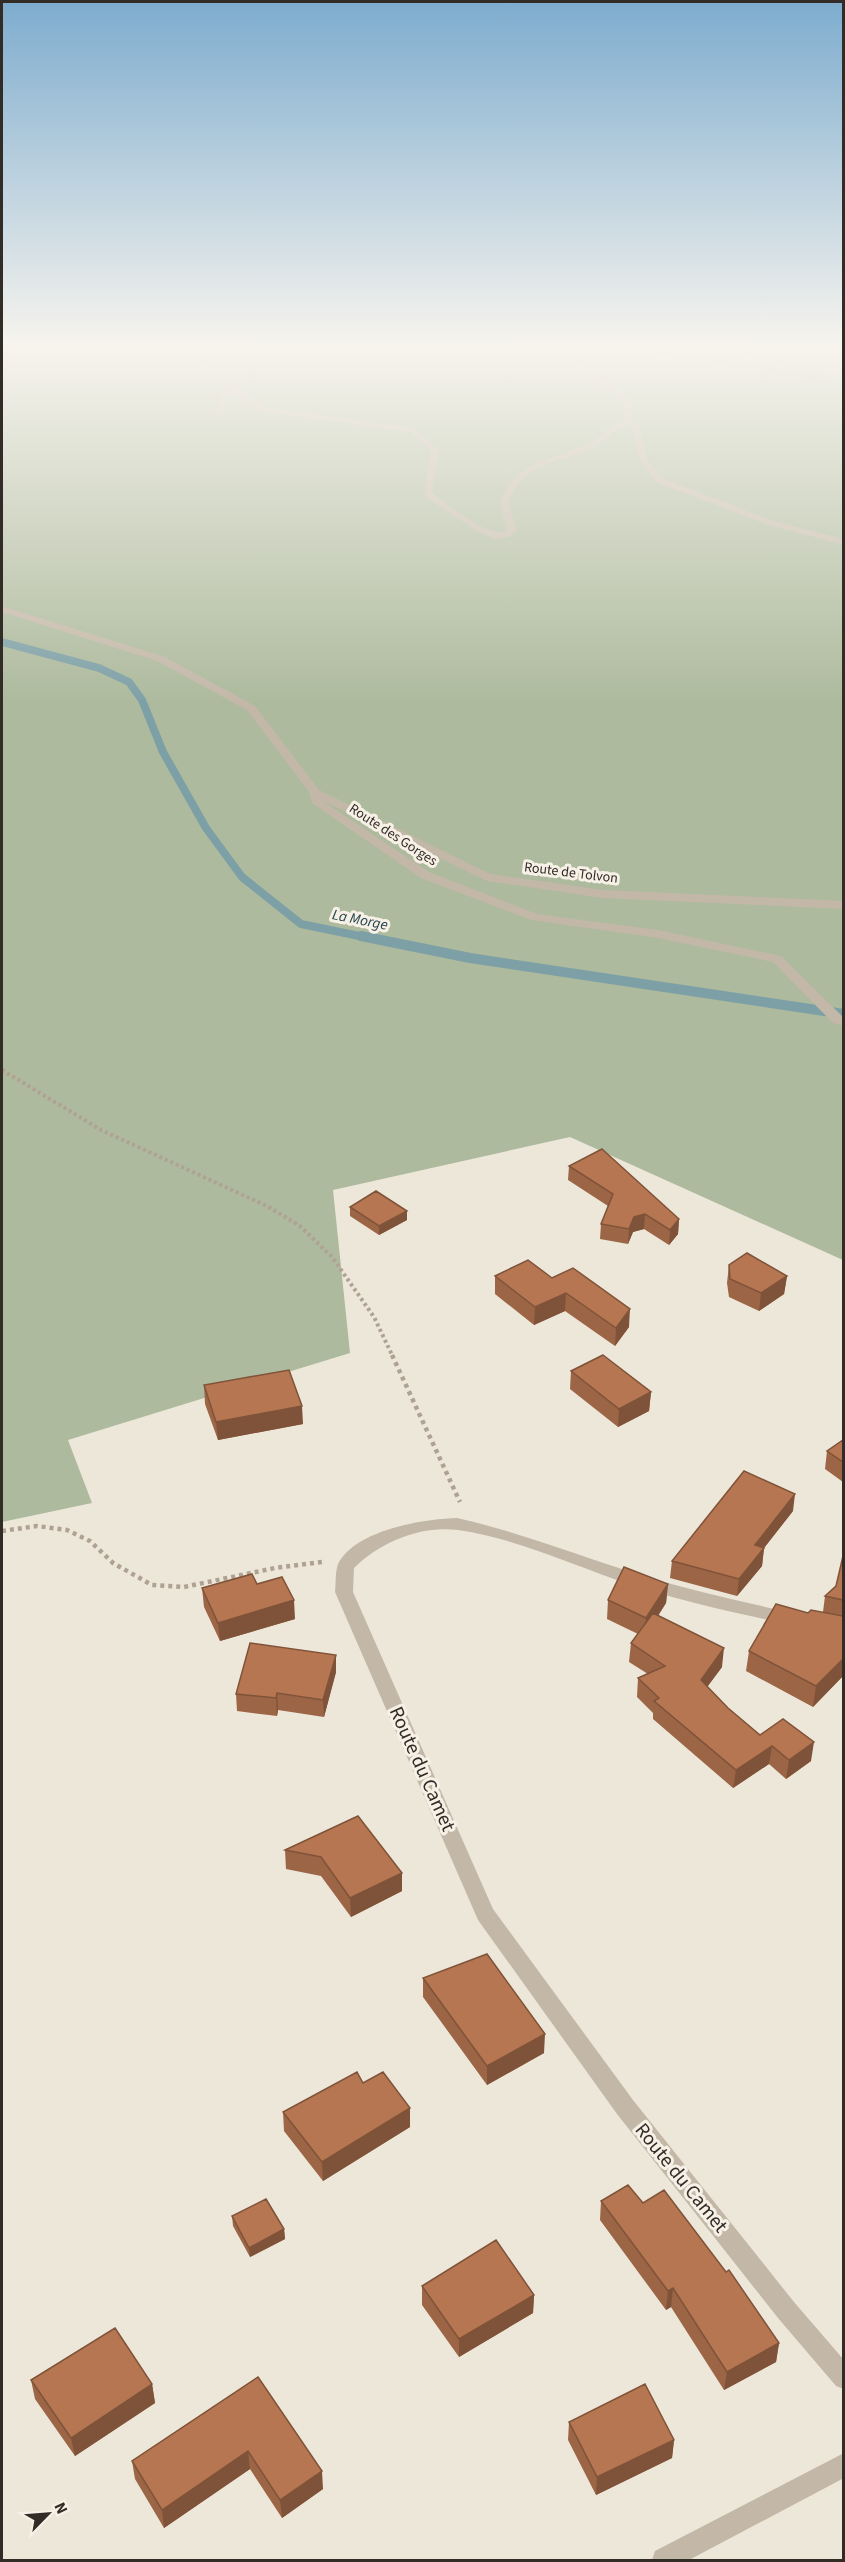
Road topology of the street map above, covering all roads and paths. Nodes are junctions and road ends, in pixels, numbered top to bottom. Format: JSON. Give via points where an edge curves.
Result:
{"nodes":[{"id":1,"x":432,"y":466,"type":"edge"},
{"id":2,"x":539,"y":466,"type":"edge"},
{"id":3,"x":648,"y":466,"type":"edge"},
{"id":4,"x":843,"y":542,"type":"edge"},
{"id":5,"x":2,"y":609,"type":"edge"},
{"id":6,"x":315,"y":792,"type":"junction"},
{"id":7,"x":843,"y":905,"type":"edge"},
{"id":8,"x":841,"y":1021,"type":"edge"},
{"id":9,"x":2,"y":1071,"type":"edge"},
{"id":10,"x":457,"y":1524,"type":"junction"},
{"id":11,"x":2,"y":1531,"type":"edge"},
{"id":12,"x":346,"y":1566,"type":"junction"},
{"id":13,"x":809,"y":1622,"type":"edge"},
{"id":14,"x":843,"y":2378,"type":"edge"},
{"id":15,"x":843,"y":2465,"type":"edge"},
{"id":16,"x":664,"y":2560,"type":"edge"}],
"edges":[{"from":1,"to":2,"type":"street","via":[[427,494],[496,536],[510,534],[512,530],[503,506],[508,491],[518,477]]},
{"from":3,"to":4,"type":"street","via":[[662,481],[688,493],[760,519]]},
{"from":5,"to":6,"type":"street","name":"Route des Gorges","via":[[161,659],[251,708]]},
{"from":6,"to":7,"type":"street","name":"Route de Tolvon","via":[[487,877],[603,894]]},
{"from":6,"to":8,"type":"street","name":"Route des Gorges","via":[[316,801],[425,875],[535,916],[658,934],[777,959]]},
{"from":9,"to":10,"type":"path","via":[[101,1130],[267,1206],[300,1226],[332,1257],[374,1317],[433,1441],[461,1505]]},
{"from":10,"to":12,"type":"street","via":[[400,1532],[363,1549]]},
{"from":10,"to":13,"type":"street","via":[[498,1533],[637,1580]]},
{"from":11,"to":12,"type":"path","via":[[37,1526],[67,1530],[90,1541],[113,1563],[153,1585],[184,1587],[322,1562]]},
{"from":12,"to":14,"type":"street","name":"Route du Camet","via":[[344,1592],[485,1914],[625,2108]]},
{"from":15,"to":16,"type":"street"}]}
